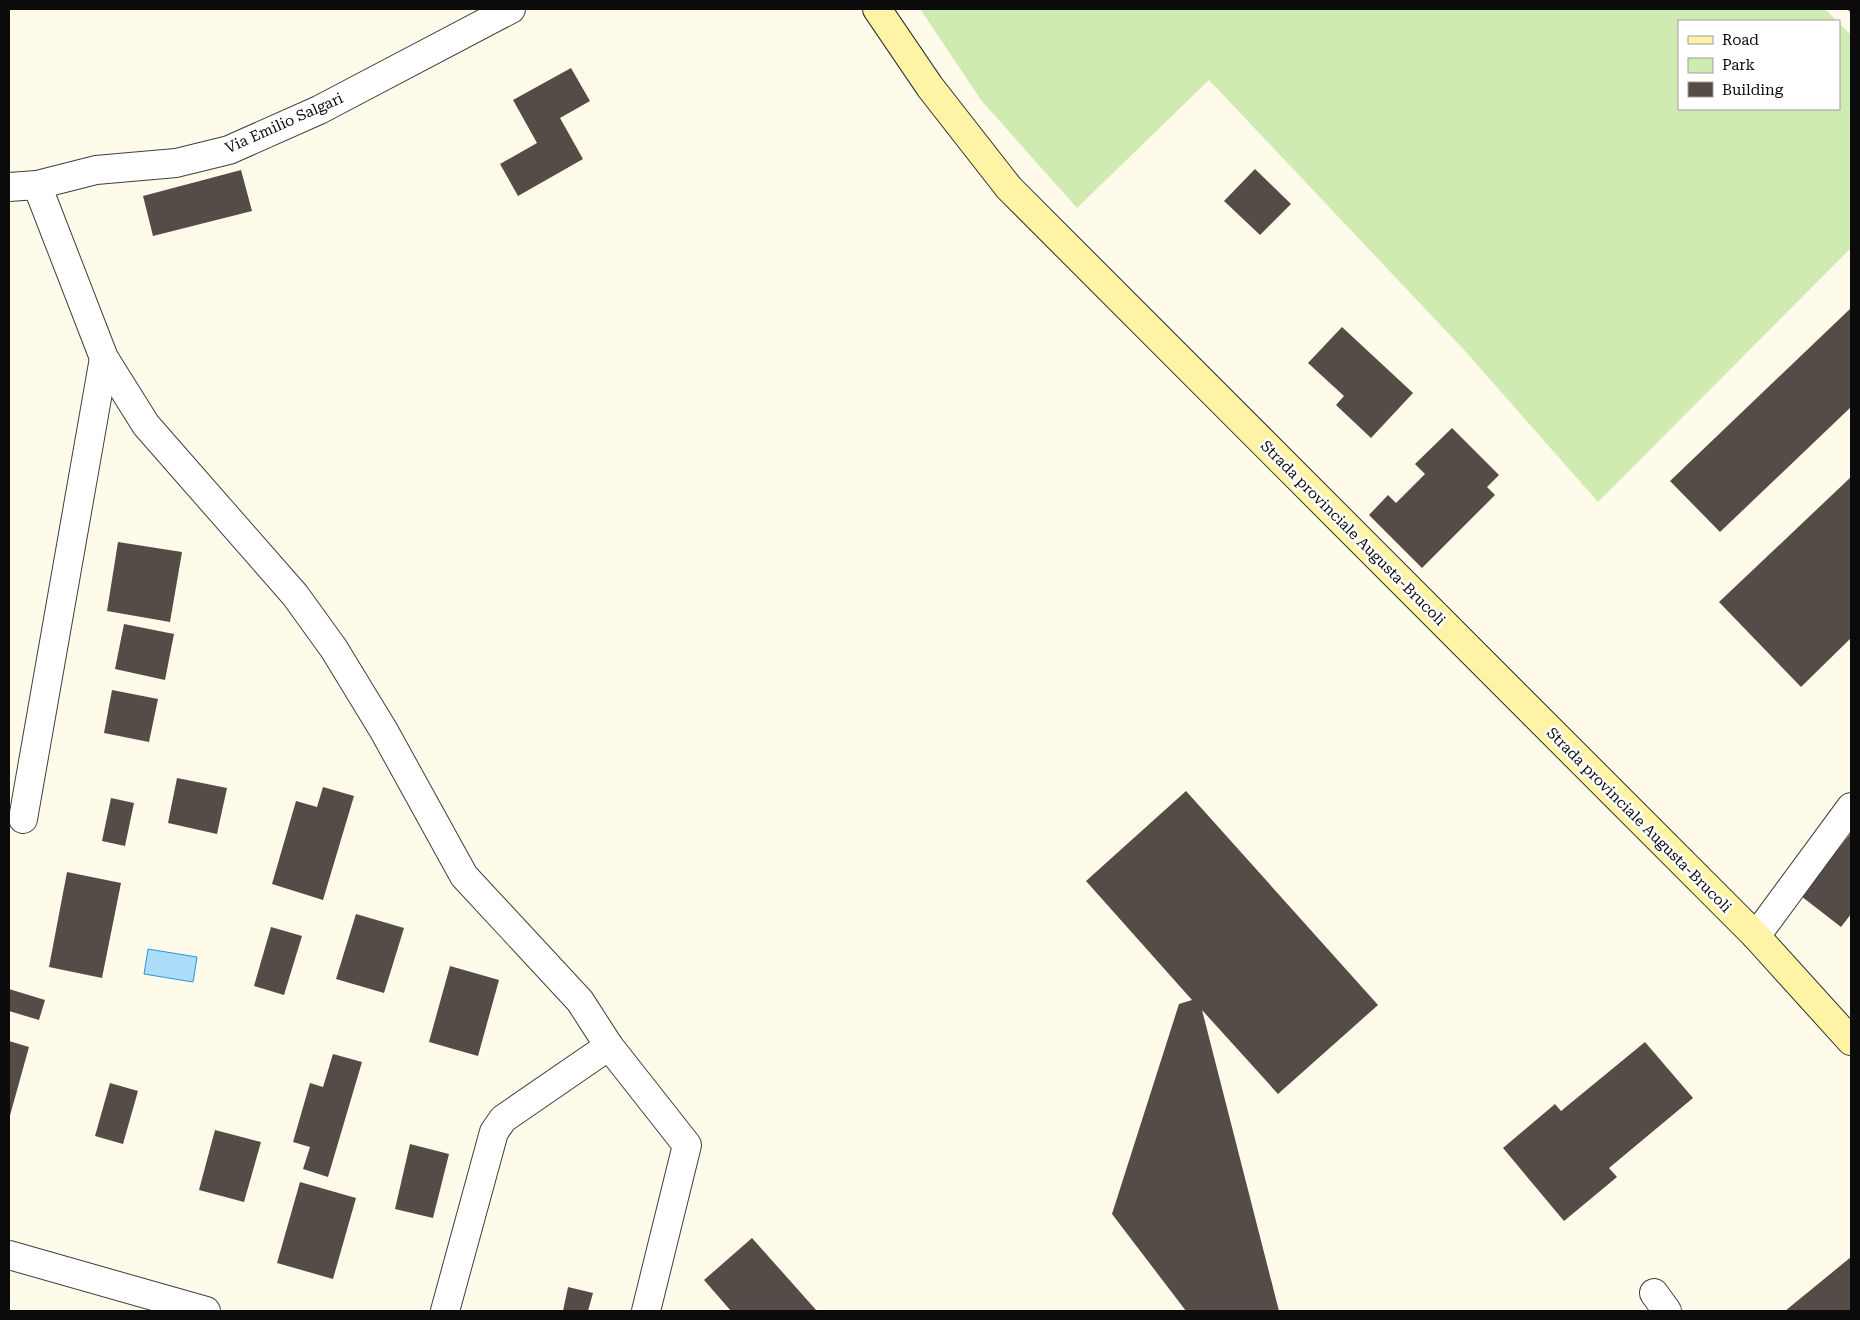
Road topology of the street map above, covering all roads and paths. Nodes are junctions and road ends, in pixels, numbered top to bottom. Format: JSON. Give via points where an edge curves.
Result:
{"nodes":[{"id":1,"x":511,"y":9,"type":"edge"},
{"id":2,"x":876,"y":9,"type":"edge"},
{"id":3,"x":36,"y":185,"type":"junction"},
{"id":4,"x":9,"y":187,"type":"edge"},
{"id":5,"x":104,"y":358,"type":"junction"},
{"id":6,"x":1851,"y":807,"type":"edge"},
{"id":7,"x":23,"y":819,"type":"dead end"},
{"id":8,"x":1756,"y":936,"type":"junction"},
{"id":9,"x":1851,"y":1040,"type":"edge"},
{"id":10,"x":609,"y":1046,"type":"junction"},
{"id":11,"x":9,"y":1255,"type":"edge"},
{"id":12,"x":206,"y":1311,"type":"edge"},
{"id":13,"x":445,"y":1311,"type":"edge"},
{"id":14,"x":646,"y":1311,"type":"edge"}],
"edges":[{"from":1,"to":3,"type":"street","name":"Via Emilio Salgari","via":[[319,110],[229,150],[176,163],[96,170]]},
{"from":2,"to":8,"type":"main road","name":"Strada provinciale Augusta-Brucoli","via":[[930,86],[1009,188]]},
{"from":3,"to":4,"type":"street","name":"Via Emilio Salgari"},
{"from":3,"to":5,"type":"street"},
{"from":5,"to":7,"type":"street"},
{"from":5,"to":10,"type":"street","via":[[146,425],[294,595],[334,649],[464,876],[580,1001]]},
{"from":6,"to":8,"type":"street"},
{"from":8,"to":9,"type":"main road","name":"Strada provinciale Augusta-Brucoli"},
{"from":10,"to":13,"type":"street","via":[[503,1119],[494,1132]]},
{"from":10,"to":14,"type":"street","via":[[687,1145]]},
{"from":11,"to":12,"type":"street"}]}
